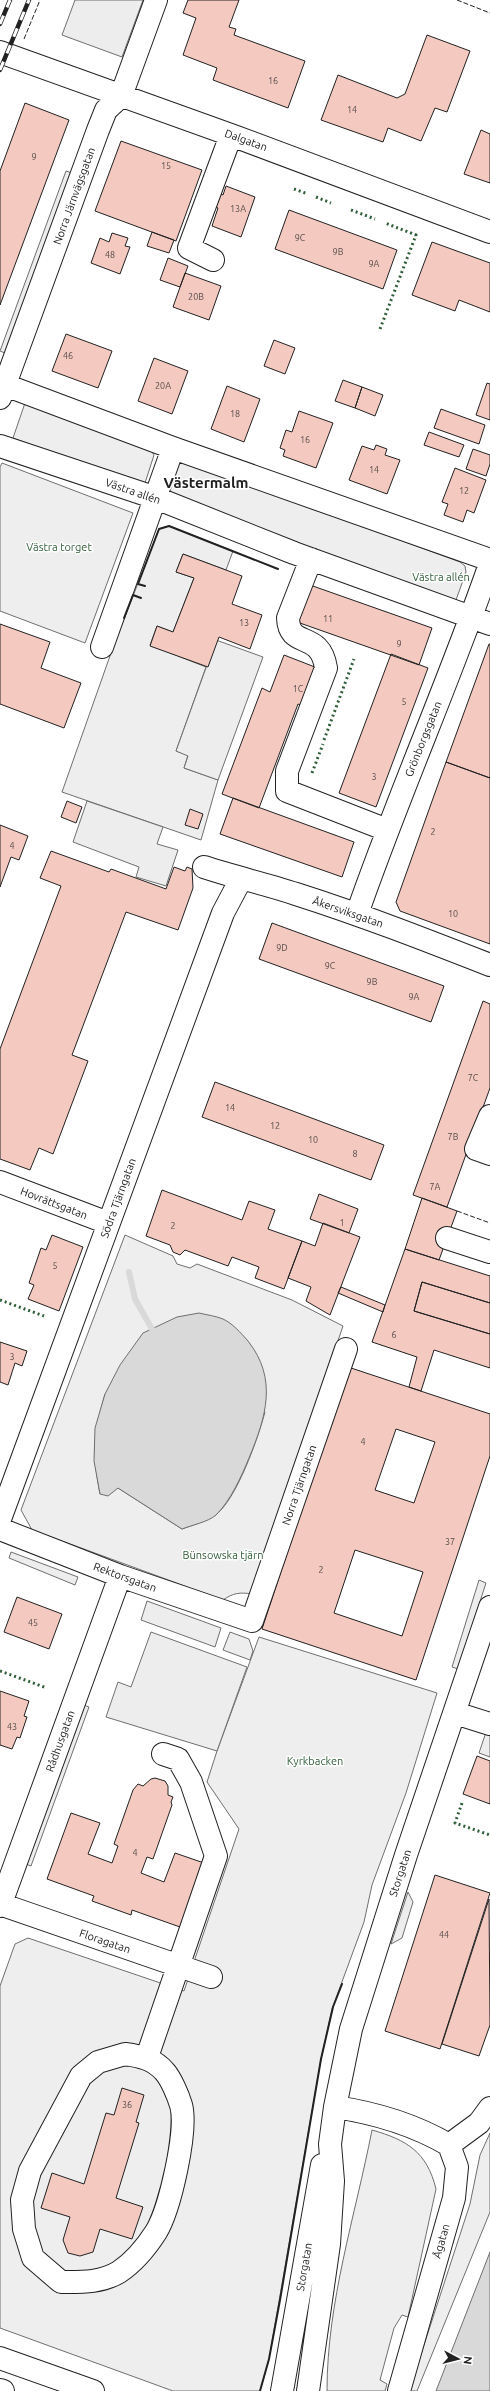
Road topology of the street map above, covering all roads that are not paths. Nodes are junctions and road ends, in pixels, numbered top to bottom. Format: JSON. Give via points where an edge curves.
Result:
{"nodes":[{"id":1,"x":156,"y":0,"type":"edge"},
{"id":2,"x":0,"y":52,"type":"edge"},
{"id":3,"x":121,"y":96,"type":"junction"},
{"id":4,"x":231,"y":134,"type":"junction"},
{"id":5,"x":490,"y":232,"type":"edge"},
{"id":6,"x":213,"y":260,"type":"dead end"},
{"id":7,"x":3,"y":392,"type":"edge"},
{"id":8,"x":0,"y":446,"type":"edge"},
{"id":9,"x":173,"y":448,"type":"junction"},
{"id":10,"x":156,"y":498,"type":"junction"},
{"id":11,"x":310,"y":559,"type":"junction"},
{"id":12,"x":490,"y":560,"type":"edge"},
{"id":13,"x":490,"y":564,"type":"edge"},
{"id":14,"x":481,"y":620,"type":"edge"},
{"id":15,"x":102,"y":647,"type":"dead end"},
{"id":16,"x":387,"y":830,"type":"junction"},
{"id":17,"x":204,"y":867,"type":"dead end"},
{"id":18,"x":241,"y":879,"type":"junction"},
{"id":19,"x":357,"y":914,"type":"junction"},
{"id":20,"x":490,"y":965,"type":"edge"},
{"id":21,"x":490,"y":1116,"type":"edge"},
{"id":22,"x":490,"y":1154,"type":"edge"},
{"id":23,"x":0,"y":1182,"type":"edge"},
{"id":24,"x":108,"y":1223,"type":"junction"},
{"id":25,"x":447,"y":1238,"type":"dead end"},
{"id":26,"x":490,"y":1252,"type":"edge"},
{"id":27,"x":346,"y":1349,"type":"dead end"},
{"id":28,"x":0,"y":1519,"type":"edge"},
{"id":29,"x":0,"y":1529,"type":"edge"},
{"id":30,"x":120,"y":1576,"type":"junction"},
{"id":31,"x":490,"y":1607,"type":"edge"},
{"id":32,"x":252,"y":1621,"type":"joint"},
{"id":33,"x":455,"y":1713,"type":"junction"},
{"id":34,"x":490,"y":1724,"type":"edge"},
{"id":35,"x":163,"y":1754,"type":"dead end"},
{"id":36,"x":0,"y":1904,"type":"edge"},
{"id":37,"x":178,"y":1966,"type":"junction"},
{"id":38,"x":211,"y":1977,"type":"dead end"},
{"id":39,"x":147,"y":2057,"type":"junction"},
{"id":40,"x":335,"y":2106,"type":"junction"},
{"id":41,"x":490,"y":2108,"type":"edge"},
{"id":42,"x":330,"y":2144,"type":"junction"},
{"id":43,"x":449,"y":2145,"type":"junction"},
{"id":44,"x":0,"y":2358,"type":"edge"},
{"id":45,"x":0,"y":2390,"type":"edge"},
{"id":46,"x":3,"y":2391,"type":"edge"},
{"id":47,"x":93,"y":2391,"type":"edge"},
{"id":48,"x":282,"y":2391,"type":"edge"},
{"id":49,"x":308,"y":2391,"type":"edge"},
{"id":50,"x":399,"y":2391,"type":"edge"}],
"edges":[{"from":1,"to":3,"type":"street","name":"Norra Järnvägsgatan"},
{"from":2,"to":3,"type":"street","name":"Dalgatan"},
{"from":3,"to":4,"type":"street","name":"Dalgatan"},
{"from":3,"to":7,"type":"street","name":"Norra Järnvägsgatan","via":[[106,110],[98,130]]},
{"from":4,"to":5,"type":"street","name":"Dalgatan"},
{"from":4,"to":6,"type":"street","via":[[190,248]]},
{"from":7,"to":9,"type":"street"},
{"from":8,"to":10,"type":"street","name":"Västra allén"},
{"from":9,"to":10,"type":"street"},
{"from":9,"to":12,"type":"street"},
{"from":10,"to":11,"type":"street","name":"Västra allén"},
{"from":10,"to":15,"type":"street"},
{"from":11,"to":14,"type":"street","name":"Västra allén"},
{"from":11,"to":16,"type":"street","via":[[288,618],[288,628],[291,634],[315,644],[324,655],[326,668],[287,771],[287,791]]},
{"from":13,"to":14,"type":"street","name":"Grönborgsgatan"},
{"from":14,"to":16,"type":"street","name":"Grönborgsgatan"},
{"from":16,"to":19,"type":"street","name":"Grönborgsgatan"},
{"from":17,"to":18,"type":"street","name":"Åkersviksgatan"},
{"from":18,"to":19,"type":"street","name":"Åkersviksgatan","via":[[259,882]]},
{"from":18,"to":24,"type":"street","name":"Södra Tjärngatan","via":[[223,913]]},
{"from":19,"to":20,"type":"street","name":"Åkersviksgatan"},
{"from":21,"to":22,"type":"street","via":[[476,1149]]},
{"from":23,"to":24,"type":"street","name":"Hovrättsgatan"},
{"from":24,"to":28,"type":"street","name":"Södra Tjärngatan"},
{"from":25,"to":26,"type":"street"},
{"from":27,"to":32,"type":"street","name":"Norra Tjärngatan"},
{"from":29,"to":30,"type":"street","name":"Rektorsgatan"},
{"from":30,"to":32,"type":"street","name":"Rektorsgatan"},
{"from":30,"to":36,"type":"street","name":"Rådhusgatan"},
{"from":31,"to":33,"type":"street","name":"Storgatan"},
{"from":33,"to":34,"type":"street"},
{"from":33,"to":40,"type":"street","name":"Storgatan","via":[[406,1855],[351,2029]]},
{"from":35,"to":37,"type":"street","via":[[178,1759],[191,1782],[216,1856]]},
{"from":36,"to":37,"type":"street","name":"Floragatan"},
{"from":37,"to":38,"type":"street","name":"Floragatan"},
{"from":37,"to":39,"type":"street"},
{"from":39,"to":39,"type":"street","via":[[125,2054],[98,2062],[81,2076],[30,2171],[22,2200],[24,2230],[33,2258],[61,2282],[98,2281],[119,2272],[138,2256],[157,2231],[169,2200],[177,2169],[181,2105],[166,2072]]},
{"from":40,"to":42,"type":"street","name":"Storgatan"},
{"from":40,"to":43,"type":"street","via":[[378,2115],[423,2130]]},
{"from":41,"to":43,"type":"street","via":[[479,2123]]},
{"from":42,"to":48,"type":"street","name":"Storgatan","via":[[323,2158]]},
{"from":42,"to":49,"type":"street","name":"Storgatan","via":[[333,2180],[329,2244]]},
{"from":43,"to":50,"type":"street","name":"Ågatan","via":[[457,2167],[454,2198]]},
{"from":44,"to":47,"type":"street"},
{"from":45,"to":46,"type":"street"}]}
